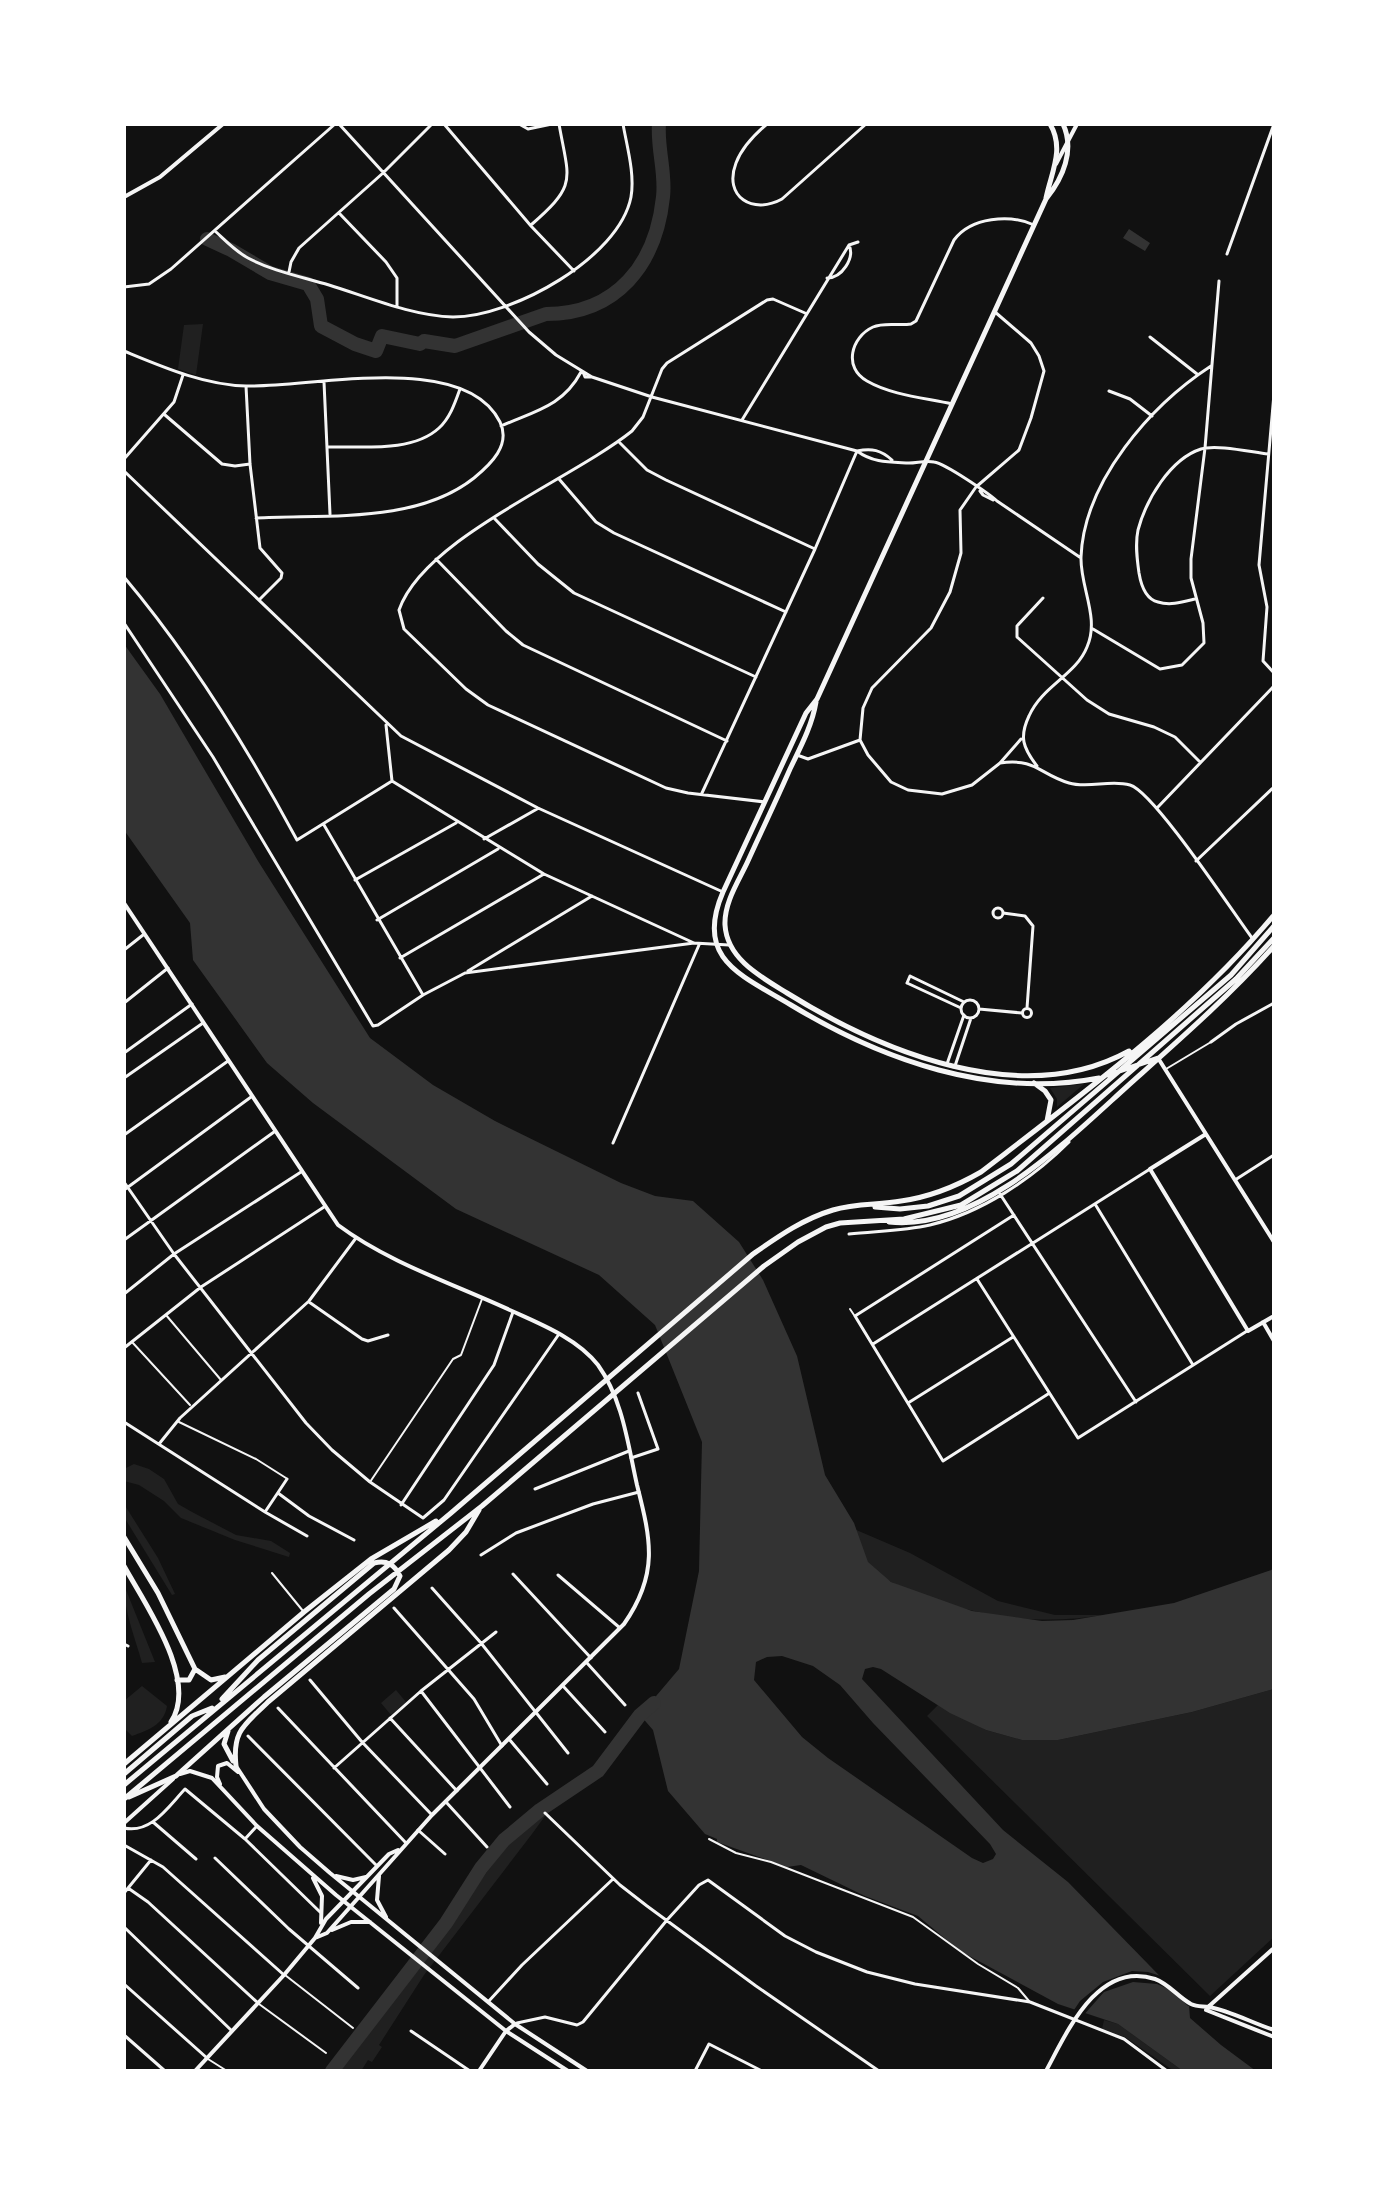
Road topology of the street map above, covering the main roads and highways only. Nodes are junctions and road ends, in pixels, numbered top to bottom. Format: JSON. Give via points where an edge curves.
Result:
{"nodes":[{"id":1,"x":223,"y":124,"type":"edge"},
{"id":2,"x":1050,"y":124,"type":"edge"},
{"id":3,"x":1063,"y":124,"type":"edge"},
{"id":4,"x":1077,"y":124,"type":"edge"},
{"id":5,"x":1068,"y":145,"type":"junction"},
{"id":6,"x":1055,"y":166,"type":"junction"},
{"id":7,"x":124,"y":197,"type":"edge"},
{"id":8,"x":1046,"y":199,"type":"junction"},
{"id":9,"x":817,"y":699,"type":"junction"},
{"id":10,"x":124,"y":903,"type":"edge"},
{"id":11,"x":1274,"y":915,"type":"edge"},
{"id":12,"x":1274,"y":926,"type":"edge"},
{"id":13,"x":1274,"y":938,"type":"edge"},
{"id":14,"x":1274,"y":946,"type":"edge"},
{"id":15,"x":1147,"y":1041,"type":"junction"},
{"id":16,"x":1158,"y":1058,"type":"junction"},
{"id":17,"x":1102,"y":1077,"type":"junction"},
{"id":18,"x":1033,"y":1083,"type":"junction"},
{"id":19,"x":1047,"y":1121,"type":"junction"},
{"id":20,"x":1206,"y":1134,"type":"junction"},
{"id":21,"x":862,"y":1205,"type":"junction"},
{"id":22,"x":864,"y":1220,"type":"junction"},
{"id":23,"x":1273,"y":1239,"type":"edge"},
{"id":24,"x":1274,"y":1316,"type":"edge"},
{"id":25,"x":1263,"y":1322,"type":"junction"},
{"id":26,"x":1274,"y":1341,"type":"edge"},
{"id":27,"x":482,"y":1506,"type":"junction"},
{"id":28,"x":451,"y":1513,"type":"junction"},
{"id":29,"x":124,"y":1537,"type":"edge"},
{"id":30,"x":124,"y":1566,"type":"edge"},
{"id":31,"x":258,"y":1660,"type":"junction"},
{"id":32,"x":195,"y":1669,"type":"junction"},
{"id":33,"x":234,"y":1672,"type":"junction"},
{"id":34,"x":177,"y":1680,"type":"junction"},
{"id":35,"x":217,"y":1706,"type":"junction"},
{"id":36,"x":231,"y":1725,"type":"junction"},
{"id":37,"x":165,"y":1730,"type":"junction"},
{"id":38,"x":143,"y":1757,"type":"junction"},
{"id":39,"x":124,"y":1764,"type":"edge"},
{"id":40,"x":236,"y":1766,"type":"junction"},
{"id":41,"x":124,"y":1774,"type":"edge"},
{"id":42,"x":240,"y":1774,"type":"junction"},
{"id":43,"x":176,"y":1776,"type":"junction"},
{"id":44,"x":124,"y":1785,"type":"edge"},
{"id":45,"x":221,"y":1786,"type":"junction"},
{"id":46,"x":124,"y":1799,"type":"edge"},
{"id":47,"x":124,"y":1825,"type":"edge"},
{"id":48,"x":399,"y":1849,"type":"junction"},
{"id":49,"x":307,"y":1870,"type":"junction"},
{"id":50,"x":330,"y":1873,"type":"junction"},
{"id":51,"x":379,"y":1876,"type":"junction"},
{"id":52,"x":367,"y":1877,"type":"junction"},
{"id":53,"x":352,"y":1892,"type":"junction"},
{"id":54,"x":359,"y":1897,"type":"junction"},
{"id":55,"x":343,"y":1901,"type":"junction"},
{"id":56,"x":350,"y":1907,"type":"junction"},
{"id":57,"x":370,"y":1922,"type":"junction"},
{"id":58,"x":390,"y":1922,"type":"junction"},
{"id":59,"x":320,"y":1927,"type":"junction"},
{"id":60,"x":327,"y":1933,"type":"junction"},
{"id":61,"x":315,"y":1938,"type":"junction"},
{"id":62,"x":1274,"y":1948,"type":"edge"},
{"id":63,"x":1206,"y":2008,"type":"junction"},
{"id":64,"x":515,"y":2024,"type":"junction"},
{"id":65,"x":1274,"y":2030,"type":"edge"},
{"id":66,"x":506,"y":2031,"type":"junction"},
{"id":67,"x":1274,"y":2037,"type":"edge"},
{"id":68,"x":195,"y":2071,"type":"edge"},
{"id":69,"x":479,"y":2071,"type":"edge"},
{"id":70,"x":568,"y":2071,"type":"edge"},
{"id":71,"x":587,"y":2071,"type":"edge"},
{"id":72,"x":1046,"y":2071,"type":"edge"}],
"edges":[{"from":1,"to":7,"type":"main road","via":[[160,177]]},
{"from":2,"to":6,"type":"main road","via":[[1056,135]]},
{"from":3,"to":5,"type":"main road"},
{"from":4,"to":5,"type":"main road"},
{"from":5,"to":6,"type":"main road"},
{"from":5,"to":8,"type":"main road","via":[[1062,174]]},
{"from":6,"to":8,"type":"main road"},
{"from":8,"to":9,"type":"main road"},
{"from":9,"to":15,"type":"main road","via":[[728,906],[729,945],[743,961],[834,1022],[881,1044],[955,1066],[1020,1074],[1068,1072],[1103,1064]]},
{"from":9,"to":18,"type":"main road","via":[[723,892],[713,930],[717,946],[746,978],[866,1045],[944,1071]]},
{"from":10,"to":48,"type":"main road","via":[[338,1225],[559,1334],[586,1353],[617,1402],[647,1523],[650,1565],[639,1598],[620,1628]]},
{"from":11,"to":15,"type":"main road"},
{"from":12,"to":21,"type":"main road","via":[[1231,975],[1011,1164],[959,1196],[928,1206]]},
{"from":13,"to":22,"type":"main road","via":[[1236,979],[1017,1171],[961,1205],[904,1219]]},
{"from":14,"to":16,"type":"main road"},
{"from":15,"to":16,"type":"main road"},
{"from":15,"to":17,"type":"main road"},
{"from":16,"to":17,"type":"main road"},
{"from":16,"to":20,"type":"main road"},
{"from":16,"to":22,"type":"main road","via":[[1021,1177],[963,1210],[906,1224]]},
{"from":17,"to":18,"type":"main road"},
{"from":17,"to":19,"type":"main road"},
{"from":18,"to":19,"type":"main road","via":[[1051,1100]]},
{"from":19,"to":21,"type":"main road","via":[[956,1186],[926,1197]]},
{"from":20,"to":23,"type":"main road"},
{"from":20,"to":25,"type":"main road","via":[[1150,1169],[1248,1331]]},
{"from":21,"to":28,"type":"main road","via":[[820,1214],[762,1248]]},
{"from":22,"to":27,"type":"main road","via":[[826,1227],[775,1258]]},
{"from":24,"to":25,"type":"main road"},
{"from":25,"to":26,"type":"main road"},
{"from":27,"to":40,"type":"main road","via":[[449,1550],[241,1728]]},
{"from":27,"to":46,"type":"main road"},
{"from":28,"to":33,"type":"main road","via":[[387,1548]]},
{"from":28,"to":35,"type":"main road"},
{"from":29,"to":32,"type":"main road"},
{"from":30,"to":34,"type":"main road","via":[[170,1651]]},
{"from":31,"to":33,"type":"main road"},
{"from":31,"to":35,"type":"main road"},
{"from":31,"to":36,"type":"main road","via":[[374,1563],[396,1568],[400,1576],[394,1589]]},
{"from":32,"to":33,"type":"main road","via":[[211,1680]]},
{"from":32,"to":34,"type":"main road","via":[[189,1680]]},
{"from":33,"to":37,"type":"main road"},
{"from":34,"to":37,"type":"main road","via":[[179,1709]]},
{"from":35,"to":38,"type":"main road","via":[[192,1716]]},
{"from":35,"to":44,"type":"main road"},
{"from":36,"to":40,"type":"main road","via":[[224,1744]]},
{"from":36,"to":43,"type":"main road"},
{"from":37,"to":38,"type":"main road"},
{"from":37,"to":39,"type":"main road"},
{"from":38,"to":41,"type":"main road"},
{"from":40,"to":42,"type":"main road"},
{"from":42,"to":45,"type":"main road","via":[[227,1763],[218,1766]]},
{"from":42,"to":50,"type":"main road","via":[[282,1829]]},
{"from":43,"to":45,"type":"main road","via":[[201,1773]]},
{"from":43,"to":46,"type":"main road"},
{"from":43,"to":47,"type":"main road"},
{"from":45,"to":49,"type":"main road"},
{"from":48,"to":51,"type":"main road"},
{"from":48,"to":52,"type":"main road"},
{"from":49,"to":55,"type":"main road"},
{"from":49,"to":59,"type":"main road","via":[[321,1893]]},
{"from":50,"to":52,"type":"main road","via":[[349,1880]]},
{"from":50,"to":53,"type":"main road"},
{"from":51,"to":54,"type":"main road"},
{"from":51,"to":58,"type":"main road","via":[[377,1900]]},
{"from":52,"to":53,"type":"main road"},
{"from":53,"to":54,"type":"main road"},
{"from":53,"to":55,"type":"main road"},
{"from":54,"to":56,"type":"main road"},
{"from":54,"to":58,"type":"main road"},
{"from":55,"to":56,"type":"main road"},
{"from":55,"to":59,"type":"main road"},
{"from":56,"to":57,"type":"main road"},
{"from":56,"to":60,"type":"main road"},
{"from":57,"to":60,"type":"main road","via":[[351,1922]]},
{"from":57,"to":66,"type":"main road"},
{"from":58,"to":64,"type":"main road"},
{"from":59,"to":61,"type":"main road"},
{"from":60,"to":61,"type":"main road"},
{"from":61,"to":68,"type":"main road"},
{"from":62,"to":63,"type":"main road"},
{"from":63,"to":65,"type":"main road"},
{"from":63,"to":67,"type":"main road"},
{"from":63,"to":72,"type":"main road","via":[[1155,1979],[1132,1976],[1110,1983],[1070,2026]]},
{"from":64,"to":66,"type":"main road"},
{"from":64,"to":71,"type":"main road"},
{"from":66,"to":69,"type":"main road"},
{"from":66,"to":70,"type":"main road"}]}
